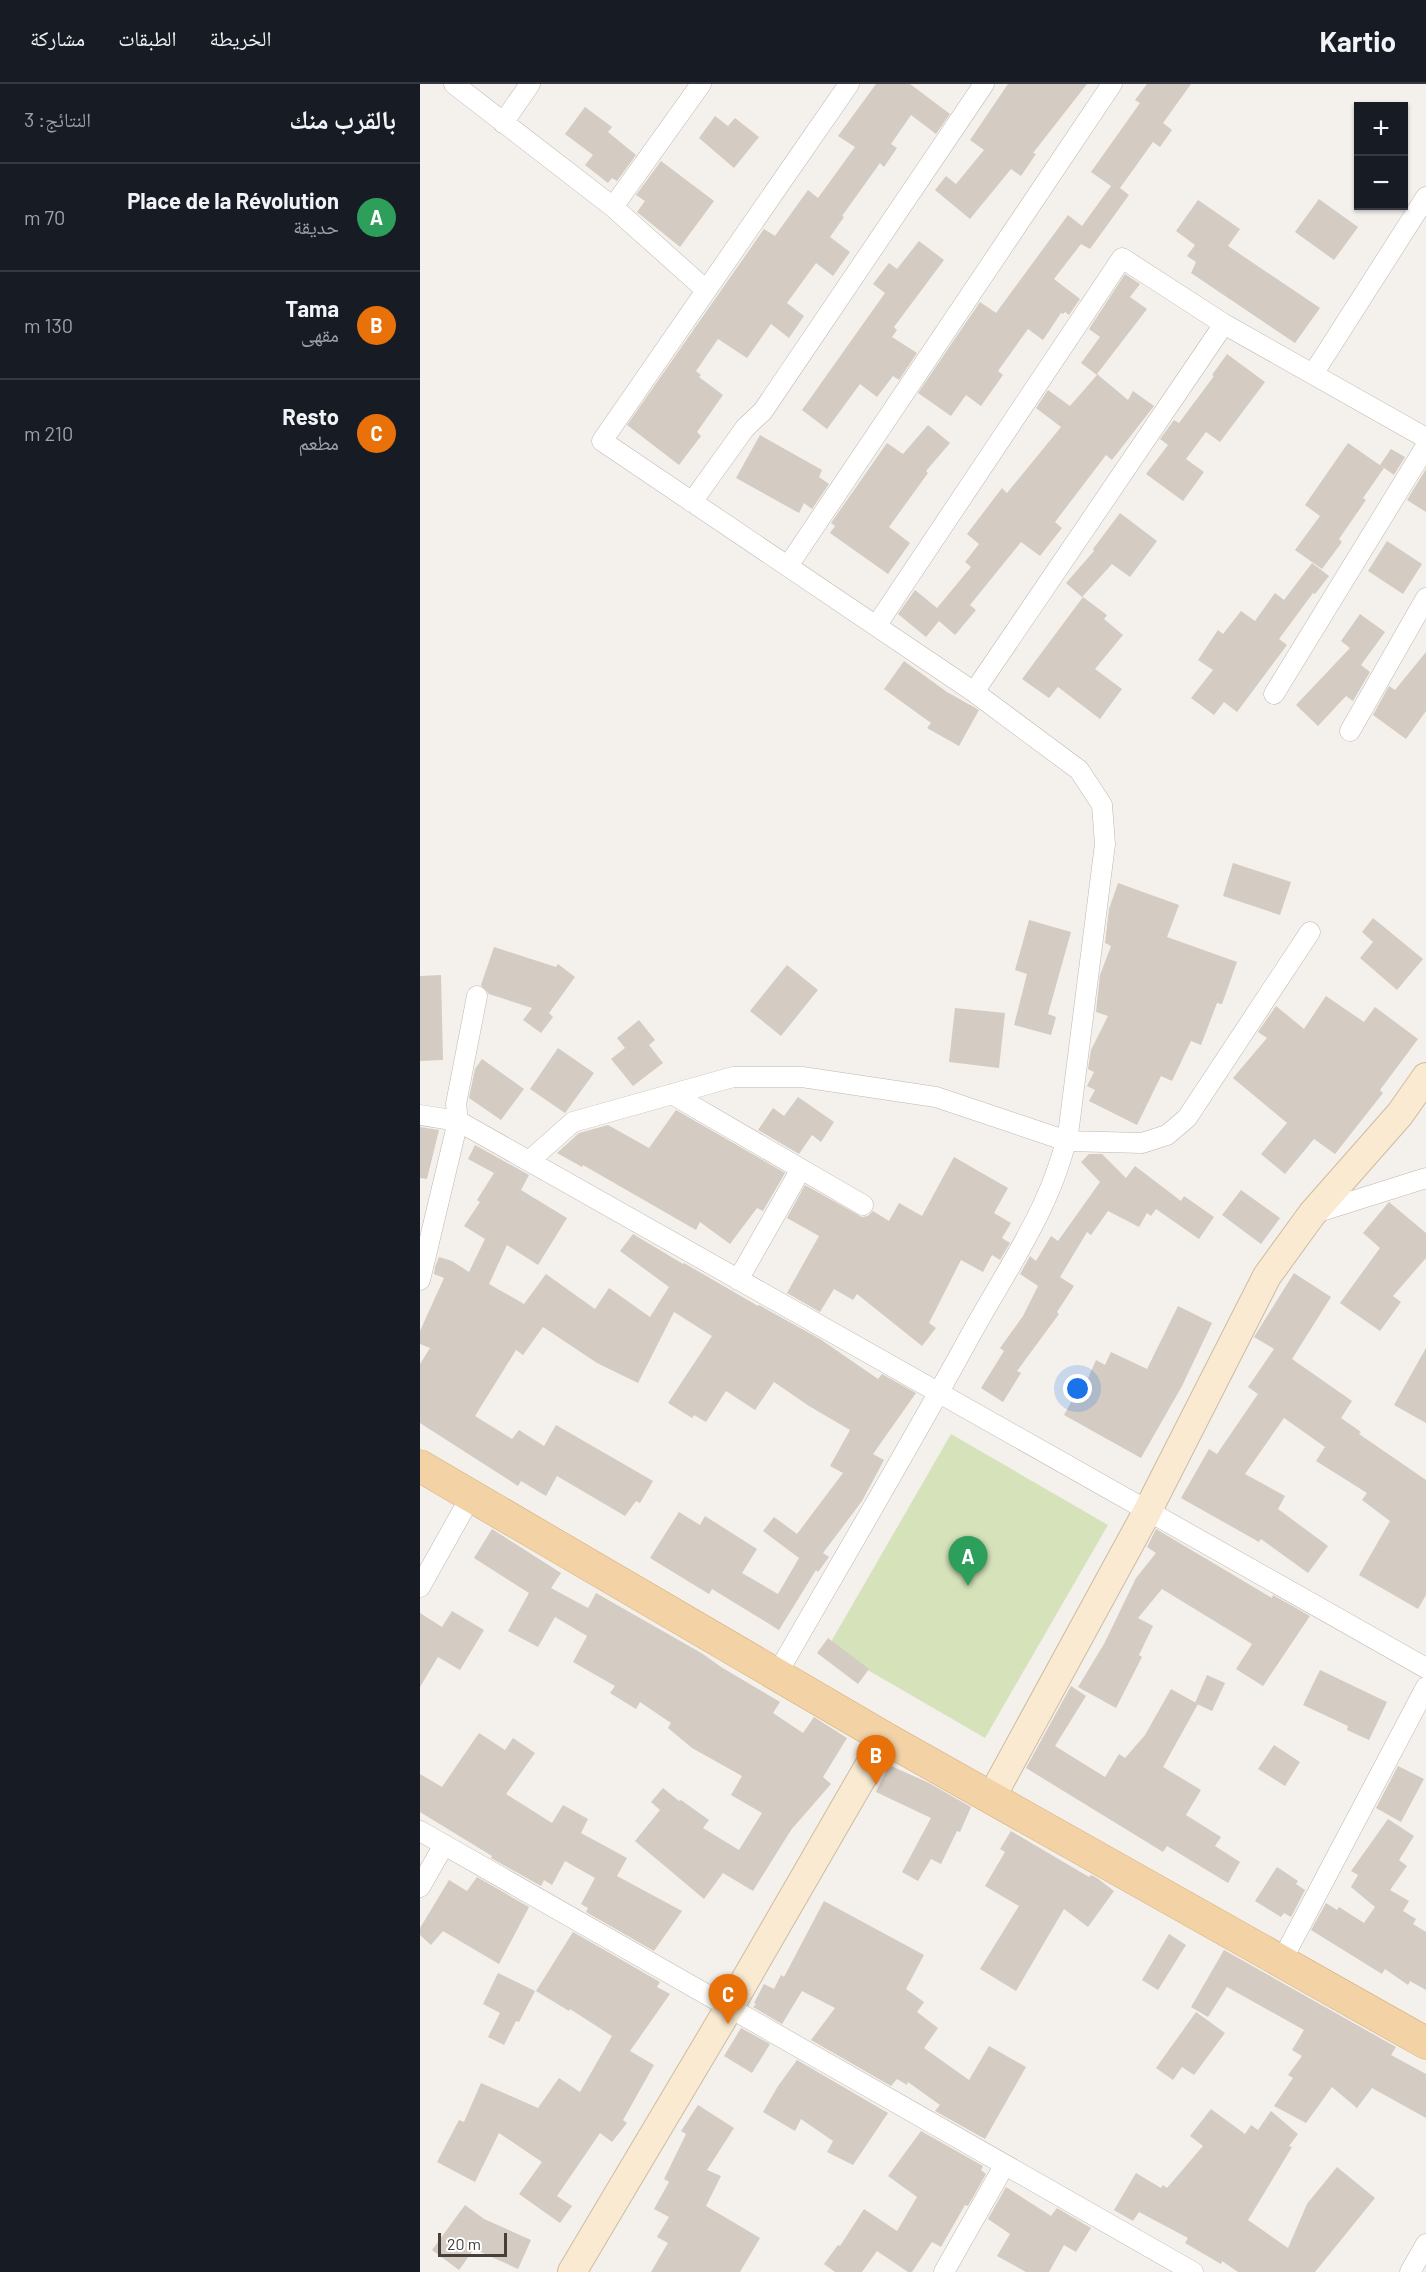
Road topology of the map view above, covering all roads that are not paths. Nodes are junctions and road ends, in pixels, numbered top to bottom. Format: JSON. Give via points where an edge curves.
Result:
{"nodes":[{"id":1,"x":454,"y":84,"type":"edge"},
{"id":2,"x":530,"y":84,"type":"edge"},
{"id":3,"x":701,"y":84,"type":"edge"},
{"id":4,"x":849,"y":84,"type":"edge"},
{"id":5,"x":984,"y":84,"type":"edge"},
{"id":6,"x":1112,"y":84,"type":"edge"},
{"id":7,"x":502,"y":123,"type":"junction"},
{"id":8,"x":1426,"y":197,"type":"edge"},
{"id":9,"x":613,"y":207,"type":"junction"},
{"id":10,"x":706,"y":290,"type":"junction"},
{"id":11,"x":1224,"y":324,"type":"junction"},
{"id":12,"x":1312,"y":374,"type":"junction"},
{"id":13,"x":1426,"y":438,"type":"edge"},
{"id":14,"x":1426,"y":446,"type":"edge"},
{"id":15,"x":692,"y":502,"type":"junction"},
{"id":16,"x":788,"y":566,"type":"junction"},
{"id":17,"x":1426,"y":598,"type":"edge"},
{"id":18,"x":876,"y":626,"type":"junction"},
{"id":19,"x":974,"y":692,"type":"junction"},
{"id":20,"x":1274,"y":694,"type":"dead end"},
{"id":21,"x":1350,"y":731,"type":"dead end"},
{"id":22,"x":1310,"y":932,"type":"dead end"},
{"id":23,"x":477,"y":996,"type":"dead end"},
{"id":24,"x":1426,"y":1077,"type":"edge"},
{"id":25,"x":672,"y":1094,"type":"junction"},
{"id":26,"x":420,"y":1115,"type":"edge"},
{"id":27,"x":458,"y":1121,"type":"junction"},
{"id":28,"x":1067,"y":1141,"type":"junction"},
{"id":29,"x":529,"y":1161,"type":"junction"},
{"id":30,"x":801,"y":1169,"type":"junction"},
{"id":31,"x":1426,"y":1178,"type":"edge"},
{"id":32,"x":863,"y":1204,"type":"dead end"},
{"id":33,"x":1312,"y":1214,"type":"junction"},
{"id":34,"x":420,"y":1280,"type":"edge"},
{"id":35,"x":738,"y":1280,"type":"junction"},
{"id":36,"x":938,"y":1394,"type":"junction"},
{"id":37,"x":420,"y":1466,"type":"edge"},
{"id":38,"x":471,"y":1496,"type":"junction"},
{"id":39,"x":1148,"y":1512,"type":"junction"},
{"id":40,"x":420,"y":1587,"type":"edge"},
{"id":41,"x":1426,"y":1668,"type":"edge"},
{"id":42,"x":777,"y":1674,"type":"junction"},
{"id":43,"x":1426,"y":1687,"type":"edge"},
{"id":44,"x":885,"y":1738,"type":"junction"},
{"id":45,"x":990,"y":1798,"type":"junction"},
{"id":46,"x":420,"y":1831,"type":"edge"},
{"id":47,"x":444,"y":1845,"type":"junction"},
{"id":48,"x":420,"y":1887,"type":"edge"},
{"id":49,"x":1281,"y":1962,"type":"junction"},
{"id":50,"x":729,"y":2008,"type":"junction"},
{"id":51,"x":1426,"y":2043,"type":"edge"},
{"id":52,"x":1004,"y":2166,"type":"junction"},
{"id":53,"x":1426,"y":2244,"type":"edge"},
{"id":54,"x":1184,"y":2270,"type":"edge"},
{"id":55,"x":572,"y":2272,"type":"edge"},
{"id":56,"x":944,"y":2272,"type":"edge"},
{"id":57,"x":1410,"y":2272,"type":"edge"}],
"edges":[{"from":1,"to":7,"type":"street"},
{"from":2,"to":7,"type":"street"},
{"from":3,"to":9,"type":"street"},
{"from":4,"to":10,"type":"street"},
{"from":5,"to":15,"type":"street","via":[[763,411],[745,428]]},
{"from":6,"to":16,"type":"street"},
{"from":7,"to":9,"type":"street"},
{"from":8,"to":12,"type":"street"},
{"from":9,"to":10,"type":"street"},
{"from":10,"to":15,"type":"street","via":[[602,441]]},
{"from":11,"to":12,"type":"street"},
{"from":11,"to":18,"type":"street","via":[[1122,258]]},
{"from":11,"to":19,"type":"street"},
{"from":12,"to":13,"type":"street"},
{"from":14,"to":20,"type":"street"},
{"from":15,"to":16,"type":"street"},
{"from":16,"to":18,"type":"street"},
{"from":17,"to":21,"type":"street"},
{"from":18,"to":19,"type":"street"},
{"from":19,"to":28,"type":"street","via":[[1079,770],[1102,805],[1105,844]]},
{"from":22,"to":28,"type":"street","via":[[1187,1118],[1167,1136],[1142,1143]]},
{"from":23,"to":27,"type":"street","via":[[456,1104]]},
{"from":24,"to":33,"type":"street","via":[[1400,1114]]},
{"from":25,"to":28,"type":"street","via":[[733,1077],[802,1077],[936,1097]]},
{"from":25,"to":29,"type":"street","via":[[573,1122]]},
{"from":25,"to":30,"type":"street"},
{"from":26,"to":27,"type":"street"},
{"from":27,"to":29,"type":"street"},
{"from":27,"to":34,"type":"street"},
{"from":28,"to":36,"type":"street","via":[[1047,1199]]},
{"from":29,"to":35,"type":"street"},
{"from":30,"to":32,"type":"street"},
{"from":30,"to":35,"type":"street"},
{"from":31,"to":33,"type":"street"},
{"from":33,"to":39,"type":"street","via":[[1267,1276]]},
{"from":35,"to":36,"type":"street"},
{"from":36,"to":39,"type":"street"},
{"from":36,"to":42,"type":"street"},
{"from":37,"to":38,"type":"main road"},
{"from":38,"to":40,"type":"street"},
{"from":38,"to":42,"type":"main road"},
{"from":39,"to":41,"type":"street"},
{"from":39,"to":45,"type":"street"},
{"from":42,"to":44,"type":"main road"},
{"from":43,"to":49,"type":"street"},
{"from":44,"to":45,"type":"main road"},
{"from":44,"to":50,"type":"street"},
{"from":45,"to":49,"type":"main road"},
{"from":46,"to":47,"type":"street"},
{"from":47,"to":48,"type":"street"},
{"from":47,"to":50,"type":"street"},
{"from":49,"to":51,"type":"main road"},
{"from":50,"to":52,"type":"street"},
{"from":50,"to":55,"type":"street"},
{"from":52,"to":54,"type":"street"},
{"from":52,"to":56,"type":"street"},
{"from":53,"to":57,"type":"street"}]}
